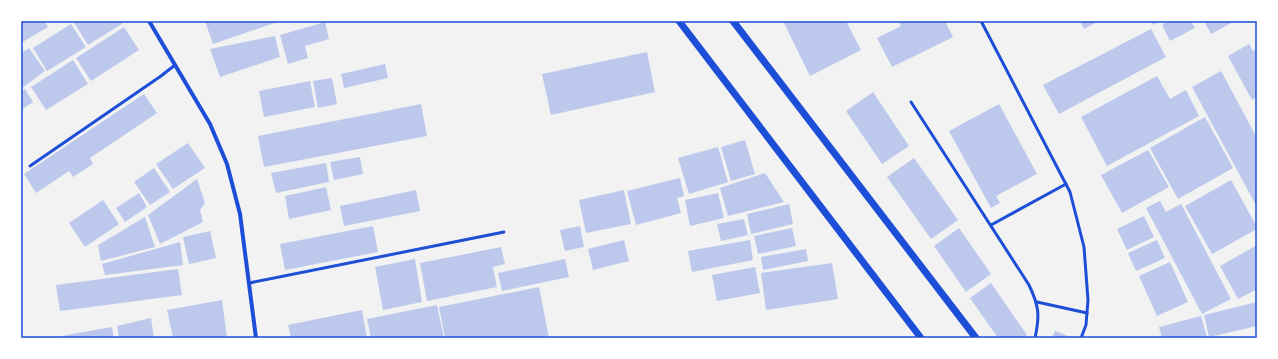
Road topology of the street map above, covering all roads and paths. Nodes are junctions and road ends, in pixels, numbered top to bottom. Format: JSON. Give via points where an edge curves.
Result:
{"nodes":[{"id":1,"x":149,"y":21,"type":"edge"},
{"id":2,"x":679,"y":21,"type":"edge"},
{"id":3,"x":733,"y":21,"type":"edge"},
{"id":4,"x":982,"y":21,"type":"edge"},
{"id":5,"x":175,"y":65,"type":"junction"},
{"id":6,"x":911,"y":102,"type":"dead end"},
{"id":7,"x":30,"y":166,"type":"dead end"},
{"id":8,"x":1066,"y":184,"type":"junction"},
{"id":9,"x":991,"y":225,"type":"junction"},
{"id":10,"x":504,"y":232,"type":"dead end"},
{"id":11,"x":249,"y":283,"type":"junction"},
{"id":12,"x":1037,"y":302,"type":"junction"},
{"id":13,"x":1087,"y":313,"type":"junction"},
{"id":14,"x":256,"y":338,"type":"edge"},
{"id":15,"x":921,"y":338,"type":"edge"},
{"id":16,"x":976,"y":338,"type":"edge"},
{"id":17,"x":1035,"y":338,"type":"edge"},
{"id":18,"x":1081,"y":338,"type":"edge"}],
"edges":[{"from":1,"to":5,"type":"street"},
{"from":2,"to":15,"type":"street"},
{"from":3,"to":16,"type":"street"},
{"from":4,"to":8,"type":"lane"},
{"from":5,"to":7,"type":"lane"},
{"from":5,"to":11,"type":"street","via":[[210,124],[227,164],[240,214]]},
{"from":6,"to":9,"type":"lane"},
{"from":8,"to":9,"type":"lane"},
{"from":8,"to":13,"type":"lane","via":[[1084,247]]},
{"from":9,"to":12,"type":"lane"},
{"from":10,"to":11,"type":"lane"},
{"from":11,"to":14,"type":"street"},
{"from":12,"to":13,"type":"lane"},
{"from":12,"to":17,"type":"lane","via":[[1039,320]]},
{"from":13,"to":18,"type":"lane"}]}
